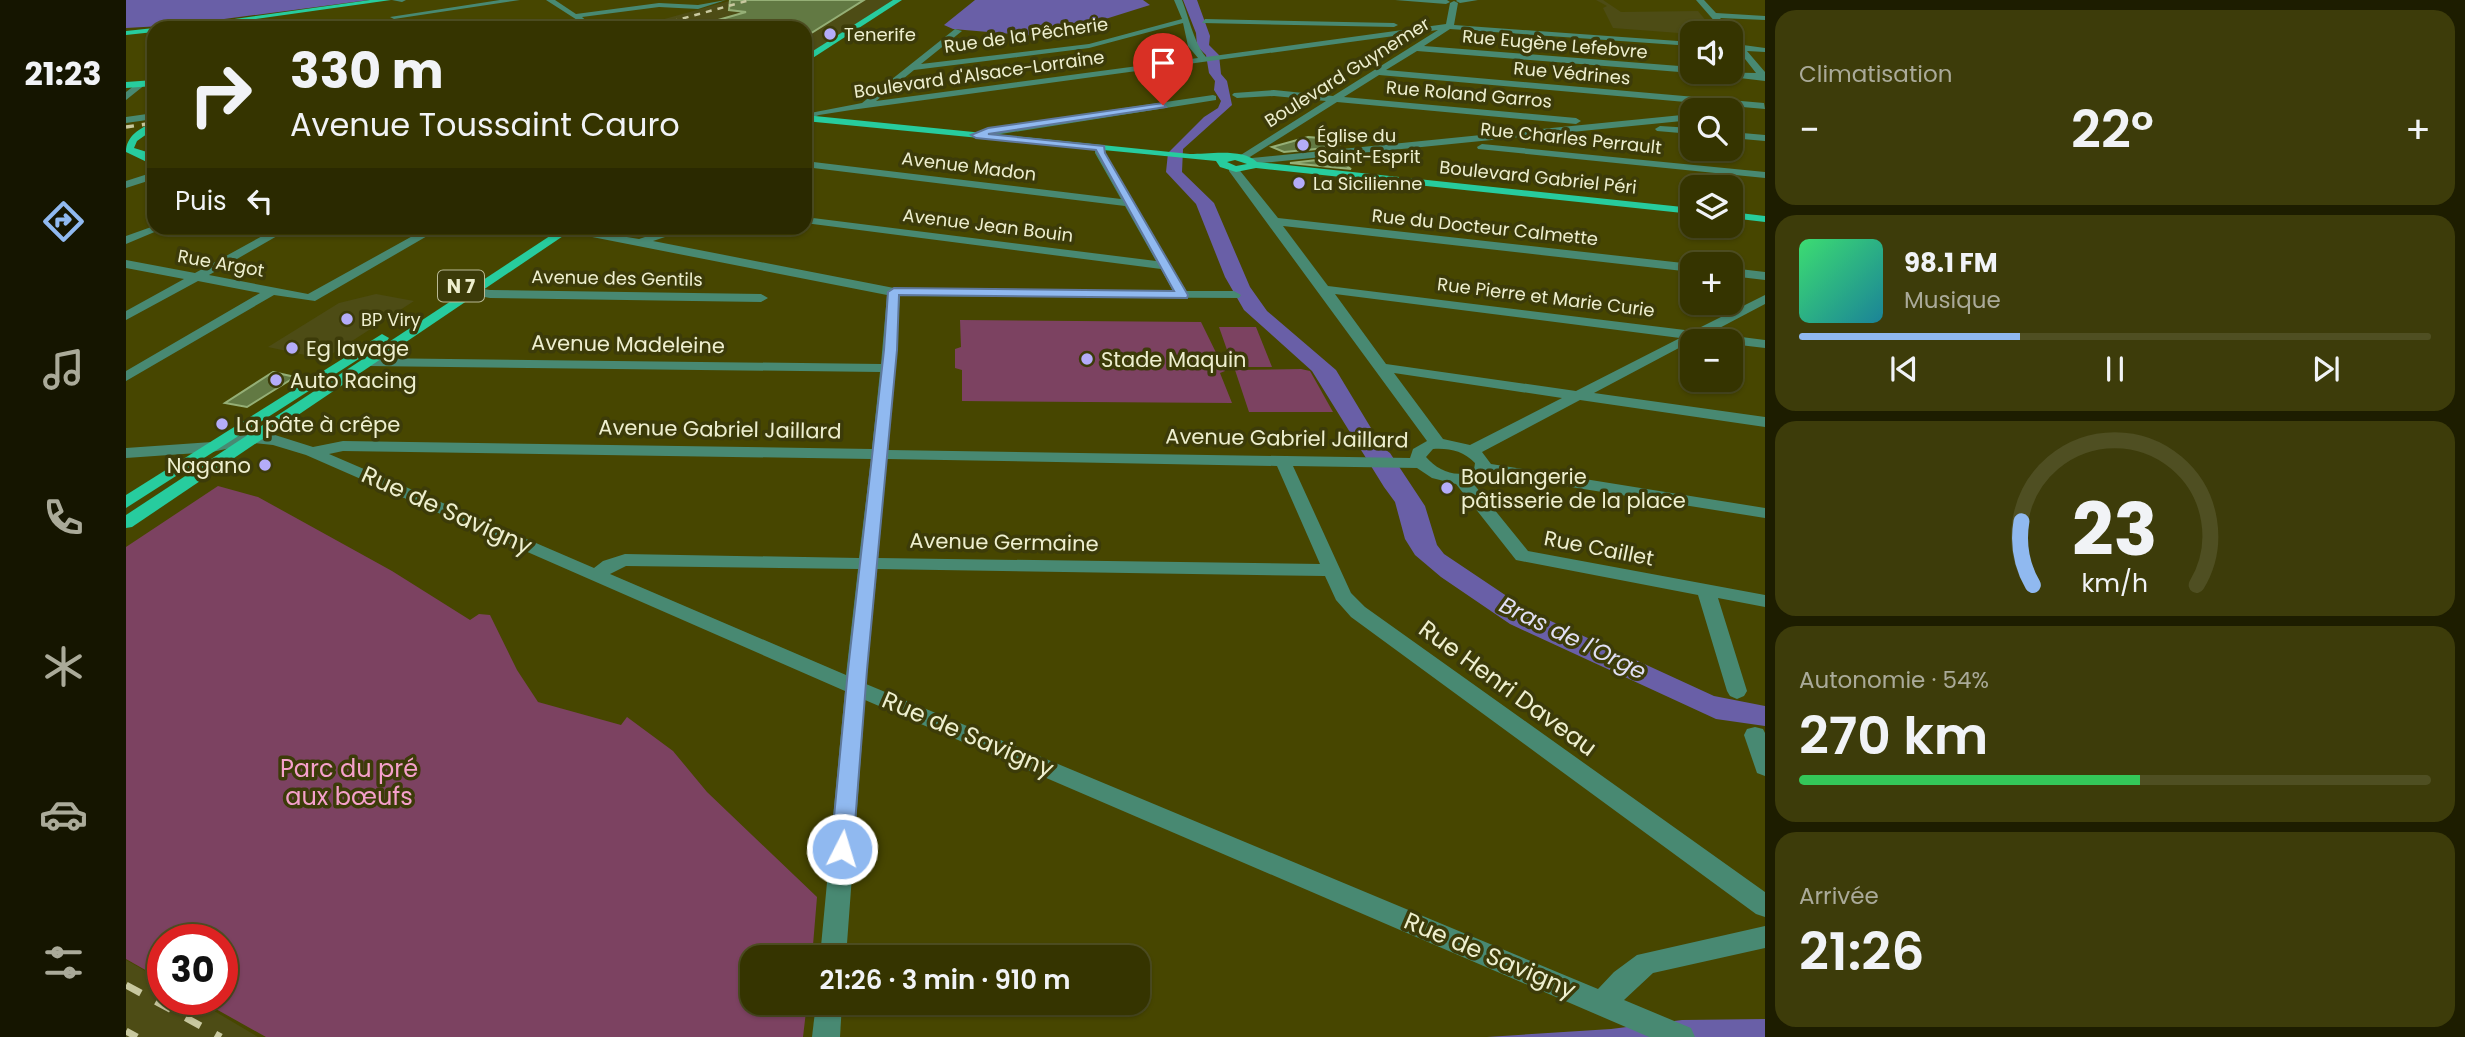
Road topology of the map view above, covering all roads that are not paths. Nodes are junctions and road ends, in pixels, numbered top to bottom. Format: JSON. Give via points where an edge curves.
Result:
{"nodes":[{"id":1,"x":387,"y":0,"type":"edge"},
{"id":2,"x":396,"y":0,"type":"edge"},
{"id":3,"x":402,"y":0,"type":"edge"},
{"id":4,"x":516,"y":0,"type":"edge"},
{"id":5,"x":550,"y":0,"type":"edge"},
{"id":6,"x":722,"y":0,"type":"edge"},
{"id":7,"x":898,"y":0,"type":"edge"},
{"id":8,"x":910,"y":0,"type":"edge"},
{"id":9,"x":1178,"y":0,"type":"edge"},
{"id":10,"x":1399,"y":0,"type":"edge"},
{"id":11,"x":1475,"y":0,"type":"edge"},
{"id":12,"x":1452,"y":1,"type":"edge"},
{"id":13,"x":1703,"y":1,"type":"edge"},
{"id":14,"x":647,"y":6,"type":"junction"},
{"id":15,"x":698,"y":7,"type":"junction"},
{"id":16,"x":596,"y":13,"type":"junction"},
{"id":17,"x":1714,"y":15,"type":"junction"},
{"id":18,"x":1765,"y":18,"type":"edge"},
{"id":19,"x":1185,"y":20,"type":"junction"},
{"id":20,"x":255,"y":21,"type":"edge"},
{"id":21,"x":398,"y":21,"type":"edge"},
{"id":22,"x":576,"y":21,"type":"edge"},
{"id":23,"x":582,"y":21,"type":"edge"},
{"id":24,"x":608,"y":21,"type":"edge"},
{"id":25,"x":1205,"y":21,"type":"dead end"},
{"id":26,"x":1719,"y":21,"type":"edge"},
{"id":27,"x":1450,"y":26,"type":"junction"},
{"id":28,"x":147,"y":31,"type":"edge"},
{"id":29,"x":958,"y":31,"type":"dead end"},
{"id":30,"x":126,"y":33,"type":"edge"},
{"id":31,"x":850,"y":36,"type":"junction"},
{"id":32,"x":1680,"y":43,"type":"edge"},
{"id":33,"x":1416,"y":48,"type":"junction"},
{"id":34,"x":1743,"y":49,"type":"edge"},
{"id":35,"x":1765,"y":50,"type":"edge"},
{"id":36,"x":812,"y":56,"type":"edge"},
{"id":37,"x":1743,"y":56,"type":"edge"},
{"id":38,"x":1203,"y":60,"type":"junction"},
{"id":39,"x":812,"y":64,"type":"edge"},
{"id":40,"x":812,"y":64,"type":"edge"},
{"id":41,"x":912,"y":68,"type":"junction"},
{"id":42,"x":1680,"y":69,"type":"edge"},
{"id":43,"x":1377,"y":72,"type":"junction"},
{"id":44,"x":1743,"y":75,"type":"edge"},
{"id":45,"x":1765,"y":77,"type":"edge"},
{"id":46,"x":142,"y":84,"type":"junction"},
{"id":47,"x":147,"y":84,"type":"edge"},
{"id":48,"x":126,"y":85,"type":"edge"},
{"id":49,"x":1237,"y":95,"type":"dead end"},
{"id":50,"x":126,"y":97,"type":"edge"},
{"id":51,"x":1213,"y":98,"type":"dead end"},
{"id":52,"x":1334,"y":99,"type":"junction"},
{"id":53,"x":865,"y":105,"type":"junction"},
{"id":54,"x":1765,"y":106,"type":"edge"},
{"id":55,"x":1743,"y":111,"type":"edge"},
{"id":56,"x":812,"y":114,"type":"edge"},
{"id":57,"x":147,"y":117,"type":"edge"},
{"id":58,"x":812,"y":118,"type":"edge"},
{"id":59,"x":1680,"y":118,"type":"edge"},
{"id":60,"x":126,"y":120,"type":"edge"},
{"id":61,"x":1636,"y":123,"type":"junction"},
{"id":62,"x":1600,"y":127,"type":"junction"},
{"id":63,"x":147,"y":130,"type":"edge"},
{"id":64,"x":1680,"y":130,"type":"edge"},
{"id":65,"x":976,"y":135,"type":"junction"},
{"id":66,"x":1743,"y":136,"type":"edge"},
{"id":67,"x":1765,"y":138,"type":"edge"},
{"id":68,"x":1458,"y":141,"type":"junction"},
{"id":69,"x":127,"y":149,"type":"edge"},
{"id":70,"x":1100,"y":149,"type":"junction"},
{"id":71,"x":147,"y":157,"type":"edge"},
{"id":72,"x":1230,"y":162,"type":"junction"},
{"id":73,"x":1253,"y":163,"type":"junction"},
{"id":74,"x":812,"y":165,"type":"edge"},
{"id":75,"x":147,"y":167,"type":"edge"},
{"id":76,"x":1765,"y":175,"type":"edge"},
{"id":77,"x":126,"y":184,"type":"edge"},
{"id":78,"x":1129,"y":203,"type":"junction"},
{"id":79,"x":1680,"y":210,"type":"edge"},
{"id":80,"x":1743,"y":216,"type":"edge"},
{"id":81,"x":1765,"y":219,"type":"edge"},
{"id":82,"x":812,"y":221,"type":"edge"},
{"id":83,"x":1274,"y":221,"type":"junction"},
{"id":84,"x":147,"y":232,"type":"edge"},
{"id":85,"x":272,"y":235,"type":"edge"},
{"id":86,"x":422,"y":235,"type":"edge"},
{"id":87,"x":542,"y":235,"type":"edge"},
{"id":88,"x":558,"y":235,"type":"edge"},
{"id":89,"x":605,"y":235,"type":"edge"},
{"id":90,"x":659,"y":235,"type":"edge"},
{"id":91,"x":126,"y":240,"type":"edge"},
{"id":92,"x":640,"y":241,"type":"junction"},
{"id":93,"x":126,"y":264,"type":"edge"},
{"id":94,"x":1167,"y":266,"type":"junction"},
{"id":95,"x":1680,"y":267,"type":"edge"},
{"id":96,"x":1743,"y":273,"type":"edge"},
{"id":97,"x":1765,"y":276,"type":"edge"},
{"id":98,"x":195,"y":277,"type":"junction"},
{"id":99,"x":1323,"y":289,"type":"junction"},
{"id":100,"x":274,"y":290,"type":"junction"},
{"id":101,"x":473,"y":291,"type":"junction"},
{"id":102,"x":894,"y":292,"type":"junction"},
{"id":103,"x":1182,"y":295,"type":"junction"},
{"id":104,"x":1234,"y":295,"type":"dead end"},
{"id":105,"x":761,"y":298,"type":"dead end"},
{"id":106,"x":1765,"y":299,"type":"edge"},
{"id":107,"x":126,"y":316,"type":"edge"},
{"id":108,"x":1708,"y":329,"type":"edge"},
{"id":109,"x":1680,"y":333,"type":"edge"},
{"id":110,"x":1743,"y":341,"type":"edge"},
{"id":111,"x":1680,"y":343,"type":"edge"},
{"id":112,"x":1765,"y":344,"type":"edge"},
{"id":113,"x":369,"y":354,"type":"junction"},
{"id":114,"x":1378,"y":367,"type":"junction"},
{"id":115,"x":889,"y":368,"type":"junction"},
{"id":116,"x":126,"y":377,"type":"edge"},
{"id":117,"x":1580,"y":395,"type":"junction"},
{"id":118,"x":1765,"y":422,"type":"edge"},
{"id":119,"x":253,"y":438,"type":"junction"},
{"id":120,"x":1438,"y":444,"type":"junction"},
{"id":121,"x":212,"y":447,"type":"junction"},
{"id":122,"x":312,"y":452,"type":"junction"},
{"id":123,"x":126,"y":453,"type":"edge"},
{"id":124,"x":879,"y":453,"type":"junction"},
{"id":125,"x":1474,"y":453,"type":"junction"},
{"id":126,"x":1283,"y":461,"type":"junction"},
{"id":127,"x":1421,"y":463,"type":"junction"},
{"id":128,"x":1484,"y":468,"type":"junction"},
{"id":129,"x":1461,"y":479,"type":"junction"},
{"id":130,"x":126,"y":503,"type":"edge"},
{"id":131,"x":1765,"y":513,"type":"edge"},
{"id":132,"x":126,"y":523,"type":"edge"},
{"id":133,"x":868,"y":562,"type":"junction"},
{"id":134,"x":1332,"y":570,"type":"junction"},
{"id":135,"x":596,"y":575,"type":"junction"},
{"id":136,"x":1706,"y":591,"type":"junction"},
{"id":137,"x":1765,"y":601,"type":"edge"},
{"id":138,"x":856,"y":688,"type":"junction"},
{"id":139,"x":1737,"y":691,"type":"dead end"},
{"id":140,"x":1755,"y":735,"type":"dead end"},
{"id":141,"x":1765,"y":767,"type":"edge"},
{"id":142,"x":1765,"y":906,"type":"edge"},
{"id":143,"x":1765,"y":937,"type":"edge"},
{"id":144,"x":834,"y":945,"type":"edge"},
{"id":145,"x":1603,"y":1003,"type":"junction"},
{"id":146,"x":828,"y":1015,"type":"edge"},
{"id":147,"x":826,"y":1037,"type":"edge"},
{"id":148,"x":1681,"y":1037,"type":"edge"}],
"edges":[{"from":1,"to":20,"type":"main road"},
{"from":2,"to":3,"type":"street"},
{"from":4,"to":21,"type":"street","via":[[394,17]]},
{"from":5,"to":22,"type":"street"},
{"from":6,"to":15,"type":"street"},
{"from":7,"to":31,"type":"main road"},
{"from":8,"to":31,"type":"main road"},
{"from":9,"to":19,"type":"street"},
{"from":10,"to":12,"type":"street"},
{"from":11,"to":12,"type":"street"},
{"from":12,"to":27,"type":"street","name":"Boulevard Guynemer"},
{"from":13,"to":17,"type":"street"},
{"from":14,"to":15,"type":"street"},
{"from":14,"to":15,"type":"street"},
{"from":14,"to":16,"type":"street"},
{"from":16,"to":23,"type":"street"},
{"from":16,"to":24,"type":"street"},
{"from":17,"to":18,"type":"street"},
{"from":17,"to":26,"type":"street"},
{"from":19,"to":38,"type":"street","via":[[1192,46]]},
{"from":19,"to":41,"type":"street","name":"Rue de la Pêcherie","via":[[1089,46]]},
{"from":25,"to":27,"type":"street"},
{"from":27,"to":32,"type":"street"},
{"from":27,"to":33,"type":"street","name":"Boulevard Guynemer"},
{"from":27,"to":38,"type":"street","name":"Boulevard d'Alsace-Lorraine"},
{"from":28,"to":30,"type":"main road"},
{"from":29,"to":41,"type":"street"},
{"from":31,"to":36,"type":"main road"},
{"from":31,"to":39,"type":"main road"},
{"from":31,"to":40,"type":"main road"},
{"from":33,"to":42,"type":"street","name":"Rue Eugène Lefebvre"},
{"from":33,"to":43,"type":"street","name":"Boulevard Guynemer"},
{"from":34,"to":35,"type":"street"},
{"from":37,"to":45,"type":"street"},
{"from":38,"to":53,"type":"street","name":"Boulevard d'Alsace-Lorraine"},
{"from":41,"to":53,"type":"street"},
{"from":43,"to":52,"type":"street","name":"Boulevard Guynemer"},
{"from":43,"to":54,"type":"street","name":"Rue Védrines"},
{"from":44,"to":45,"type":"street"},
{"from":46,"to":47,"type":"main road"},
{"from":46,"to":48,"type":"main road"},
{"from":46,"to":50,"type":"street"},
{"from":49,"to":52,"type":"street","name":"Rue Roland Garros","via":[[1274,93]]},
{"from":51,"to":65,"type":"street"},
{"from":52,"to":62,"type":"street","name":"Rue Roland Garros"},
{"from":52,"to":72,"type":"street","name":"Boulevard Guynemer"},
{"from":53,"to":56,"type":"street","name":"Boulevard d'Alsace-Lorraine"},
{"from":54,"to":55,"type":"street"},
{"from":57,"to":60,"type":"street"},
{"from":58,"to":65,"type":"main road"},
{"from":59,"to":61,"type":"street"},
{"from":61,"to":62,"type":"street"},
{"from":61,"to":64,"type":"street"},
{"from":62,"to":68,"type":"street"},
{"from":63,"to":69,"type":"main road"},
{"from":65,"to":70,"type":"main road"},
{"from":66,"to":67,"type":"street"},
{"from":68,"to":73,"type":"street"},
{"from":68,"to":76,"type":"street","name":"Rue Charles Perrault"},
{"from":69,"to":71,"type":"main road"},
{"from":70,"to":72,"type":"main road"},
{"from":70,"to":78,"type":"street"},
{"from":72,"to":73,"type":"main road","name":"Boulevard Gabriel Péri"},
{"from":72,"to":83,"type":"street"},
{"from":73,"to":79,"type":"main road","name":"Boulevard Gabriel Péri"},
{"from":74,"to":78,"type":"street","name":"Avenue Madon"},
{"from":75,"to":77,"type":"street"},
{"from":78,"to":94,"type":"street"},
{"from":80,"to":81,"type":"main road"},
{"from":82,"to":94,"type":"street","name":"Avenue Jean Bouin"},
{"from":83,"to":95,"type":"street","name":"Rue du Docteur Calmette"},
{"from":83,"to":99,"type":"street"},
{"from":84,"to":91,"type":"street","name":"Rue Argot"},
{"from":85,"to":98,"type":"street"},
{"from":86,"to":100,"type":"street","name":"Rue Argot","via":[[310,298]]},
{"from":87,"to":113,"type":"main road","number":"N 7"},
{"from":88,"to":101,"type":"main road","number":"N 7"},
{"from":89,"to":92,"type":"street"},
{"from":90,"to":92,"type":"street"},
{"from":92,"to":102,"type":"street"},
{"from":93,"to":98,"type":"street","name":"Rue Argot"},
{"from":94,"to":103,"type":"street"},
{"from":96,"to":97,"type":"street"},
{"from":98,"to":100,"type":"street","name":"Rue Argot"},
{"from":98,"to":107,"type":"street"},
{"from":99,"to":109,"type":"street","name":"Rue Pierre et Marie Curie"},
{"from":99,"to":114,"type":"street"},
{"from":100,"to":116,"type":"street"},
{"from":101,"to":105,"type":"street","name":"Avenue des Gentils"},
{"from":101,"to":113,"type":"main road","number":"N 7"},
{"from":102,"to":103,"type":"street"},
{"from":102,"to":115,"type":"street"},
{"from":103,"to":104,"type":"street"},
{"from":106,"to":108,"type":"street"},
{"from":110,"to":112,"type":"street","name":"Rue Pierre et Marie Curie"},
{"from":111,"to":117,"type":"street"},
{"from":113,"to":115,"type":"street","name":"Avenue Madeleine"},
{"from":113,"to":119,"type":"main road","number":"N 7"},
{"from":113,"to":121,"type":"main road","number":"N 7"},
{"from":114,"to":117,"type":"street"},
{"from":114,"to":120,"type":"street"},
{"from":115,"to":124,"type":"street"},
{"from":117,"to":118,"type":"street"},
{"from":117,"to":125,"type":"street"},
{"from":119,"to":121,"type":"street"},
{"from":119,"to":122,"type":"street","name":"Rue de Savigny"},
{"from":119,"to":132,"type":"main road","number":"N 7"},
{"from":120,"to":125,"type":"street"},
{"from":120,"to":127,"type":"street","via":[[1419,452]]},
{"from":121,"to":123,"type":"street"},
{"from":121,"to":130,"type":"main road","number":"N 7"},
{"from":122,"to":124,"type":"street","name":"Avenue Gabriel Jaillard","via":[[344,446]]},
{"from":122,"to":135,"type":"street","name":"Rue de Savigny"},
{"from":124,"to":126,"type":"street","name":"Avenue Gabriel Jaillard"},
{"from":124,"to":133,"type":"street"},
{"from":125,"to":128,"type":"street"},
{"from":126,"to":127,"type":"street","name":"Avenue Gabriel Jaillard"},
{"from":126,"to":134,"type":"street","name":"Rue Henri Daveau"},
{"from":127,"to":129,"type":"street","via":[[1434,472]]},
{"from":128,"to":129,"type":"street","via":[[1477,476]]},
{"from":128,"to":131,"type":"street"},
{"from":129,"to":136,"type":"street","name":"Rue Caillet","via":[[1522,556]]},
{"from":133,"to":134,"type":"street","name":"Avenue Germaine"},
{"from":133,"to":135,"type":"street","name":"Avenue Germaine","via":[[625,560]]},
{"from":133,"to":138,"type":"street"},
{"from":134,"to":142,"type":"street","name":"Rue Henri Daveau","via":[[1343,596],[1358,612]]},
{"from":135,"to":138,"type":"street","name":"Rue de Savigny"},
{"from":136,"to":137,"type":"street","name":"Rue Caillet"},
{"from":136,"to":139,"type":"street"},
{"from":138,"to":144,"type":"street"},
{"from":138,"to":145,"type":"street","name":"Rue de Savigny"},
{"from":140,"to":141,"type":"street"},
{"from":143,"to":145,"type":"street","via":[[1646,964]]},
{"from":145,"to":148,"type":"street","name":"Rue de Savigny"},
{"from":146,"to":147,"type":"street"}]}
